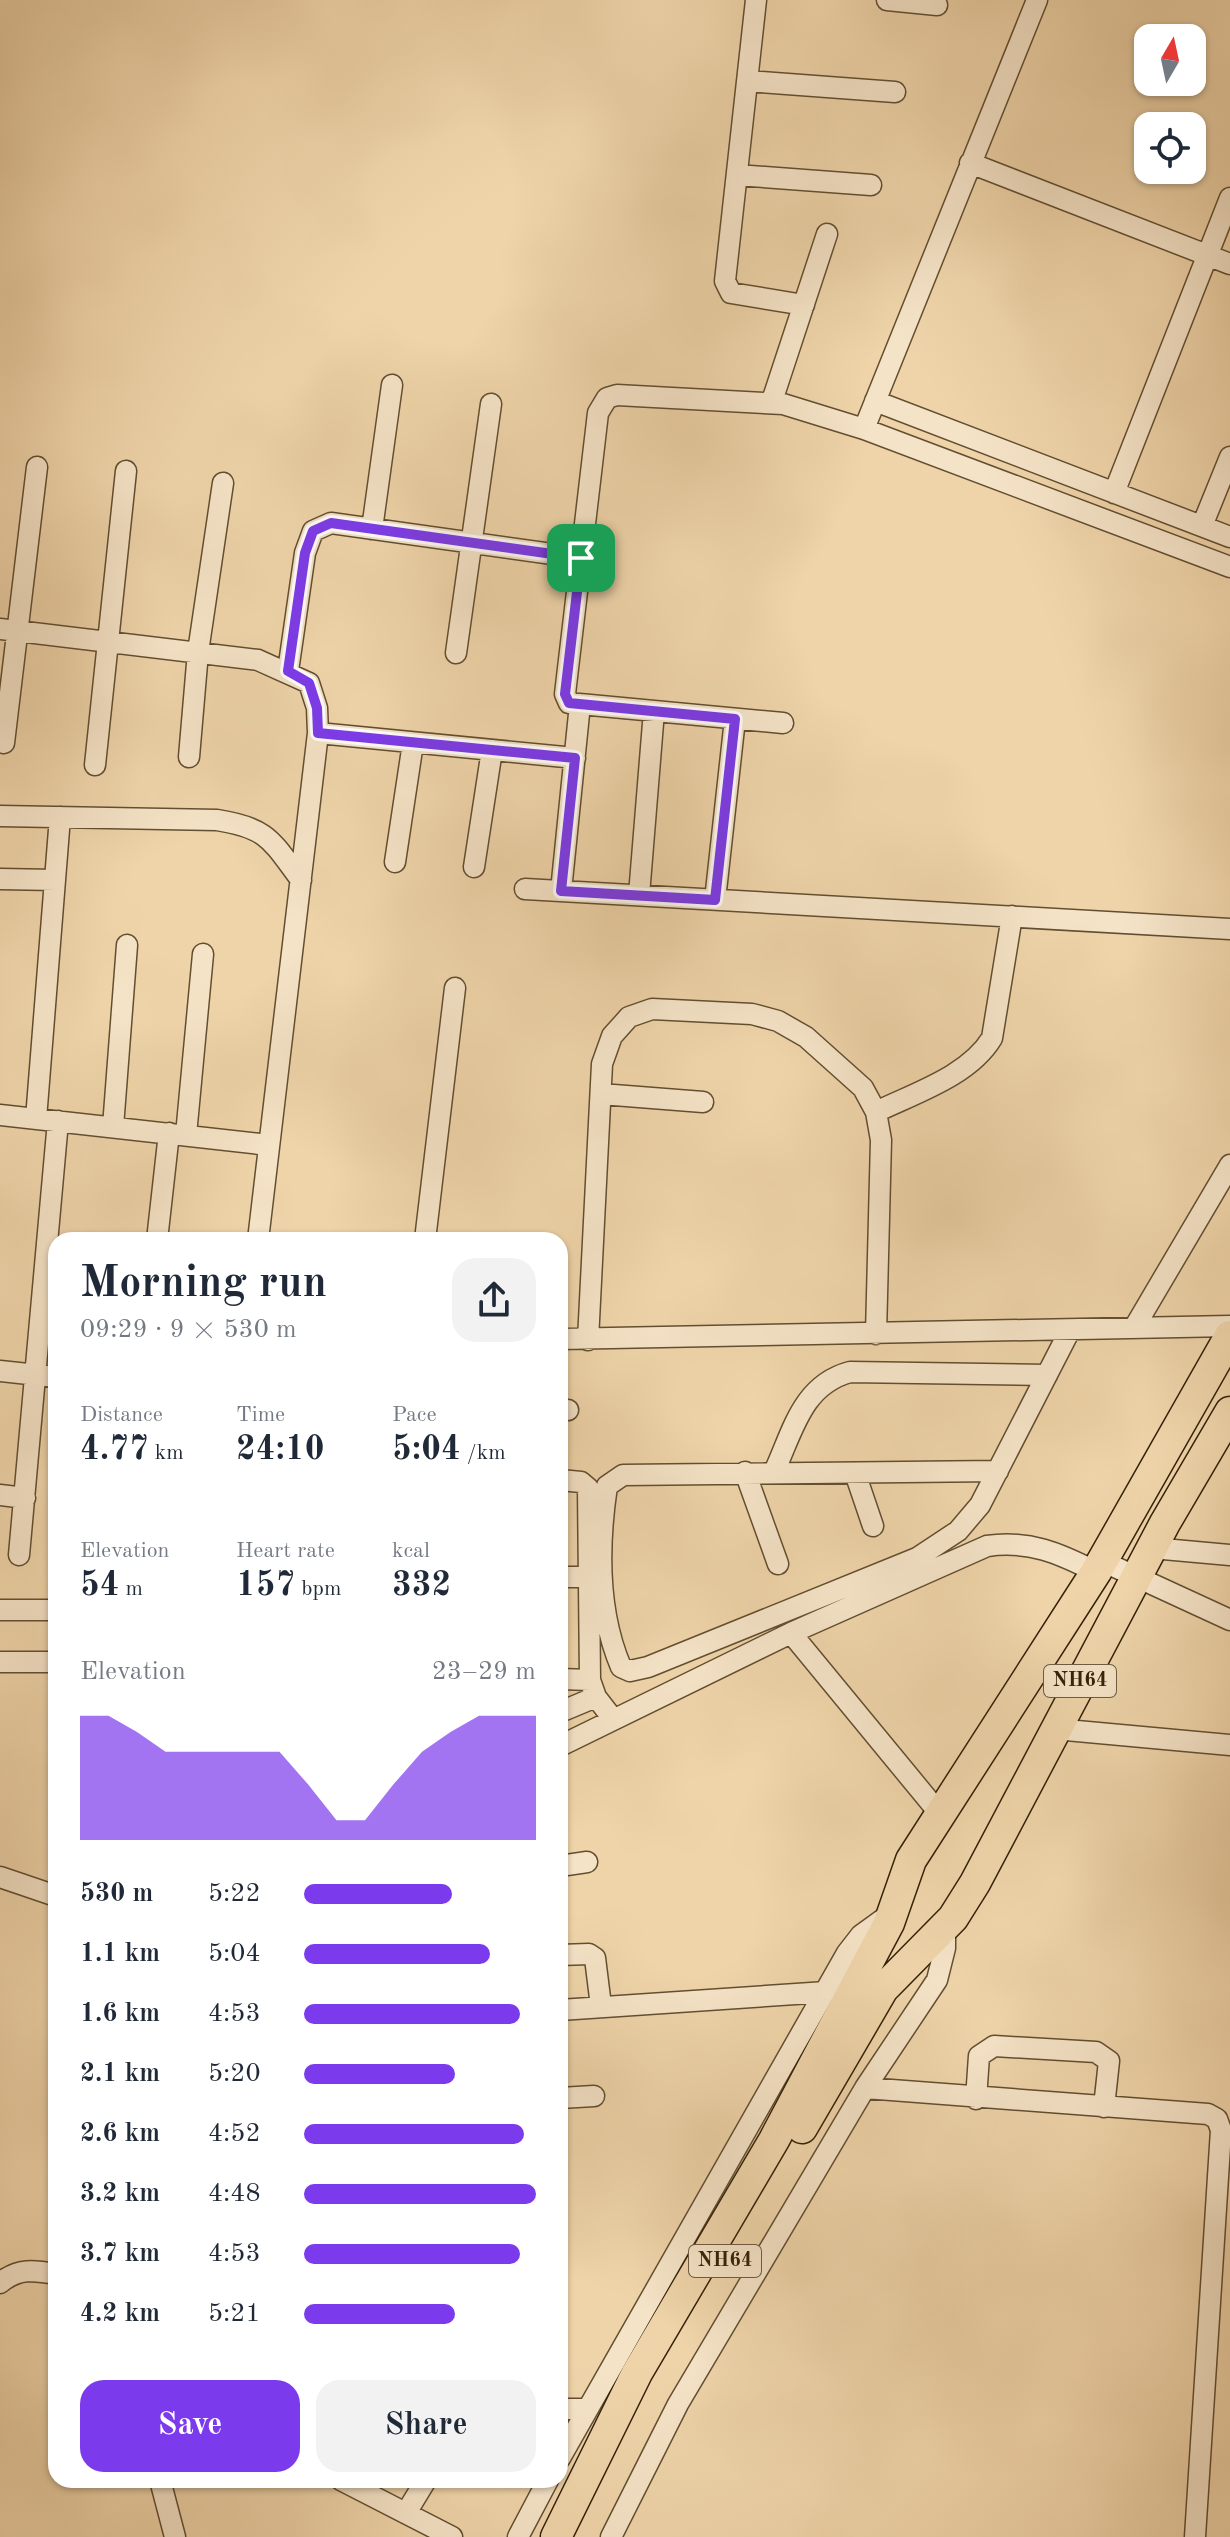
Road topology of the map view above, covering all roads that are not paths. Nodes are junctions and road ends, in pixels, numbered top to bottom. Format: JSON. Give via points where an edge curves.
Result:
{"nodes":[{"id":1,"x":756,"y":0,"type":"edge"},
{"id":2,"x":887,"y":0,"type":"edge"},
{"id":3,"x":1037,"y":0,"type":"edge"},
{"id":4,"x":937,"y":5,"type":"dead end"},
{"id":5,"x":747,"y":81,"type":"junction"},
{"id":6,"x":895,"y":92,"type":"dead end"},
{"id":7,"x":970,"y":163,"type":"junction"},
{"id":8,"x":737,"y":175,"type":"junction"},
{"id":9,"x":871,"y":185,"type":"dead end"},
{"id":10,"x":1230,"y":198,"type":"edge"},
{"id":11,"x":827,"y":234,"type":"dead end"},
{"id":12,"x":1208,"y":255,"type":"junction"},
{"id":13,"x":1230,"y":264,"type":"edge"},
{"id":14,"x":804,"y":305,"type":"junction"},
{"id":15,"x":392,"y":385,"type":"dead end"},
{"id":16,"x":772,"y":401,"type":"junction"},
{"id":17,"x":875,"y":401,"type":"junction"},
{"id":18,"x":491,"y":404,"type":"dead end"},
{"id":19,"x":864,"y":429,"type":"junction"},
{"id":20,"x":1230,"y":457,"type":"edge"},
{"id":21,"x":37,"y":467,"type":"dead end"},
{"id":22,"x":126,"y":471,"type":"dead end"},
{"id":23,"x":223,"y":483,"type":"dead end"},
{"id":24,"x":1114,"y":493,"type":"junction"},
{"id":25,"x":1202,"y":526,"type":"junction"},
{"id":26,"x":372,"y":529,"type":"junction"},
{"id":27,"x":1230,"y":537,"type":"edge"},
{"id":28,"x":472,"y":543,"type":"junction"},
{"id":29,"x":581,"y":558,"type":"junction"},
{"id":30,"x":1230,"y":567,"type":"edge"},
{"id":31,"x":8,"y":630,"type":"edge"},
{"id":32,"x":106,"y":642,"type":"junction"},
{"id":33,"x":198,"y":652,"type":"junction"},
{"id":34,"x":456,"y":653,"type":"dead end"},
{"id":35,"x":288,"y":671,"type":"junction"},
{"id":36,"x":580,"y":704,"type":"junction"},
{"id":37,"x":654,"y":711,"type":"junction"},
{"id":38,"x":735,"y":719,"type":"junction"},
{"id":39,"x":783,"y":723,"type":"dead end"},
{"id":40,"x":318,"y":733,"type":"junction"},
{"id":41,"x":4,"y":743,"type":"dead end"},
{"id":42,"x":413,"y":743,"type":"junction"},
{"id":43,"x":492,"y":750,"type":"junction"},
{"id":44,"x":189,"y":757,"type":"dead end"},
{"id":45,"x":575,"y":758,"type":"junction"},
{"id":46,"x":95,"y":765,"type":"dead end"},
{"id":47,"x":0,"y":816,"type":"edge"},
{"id":48,"x":60,"y":817,"type":"junction"},
{"id":49,"x":395,"y":862,"type":"dead end"},
{"id":50,"x":474,"y":867,"type":"dead end"},
{"id":51,"x":0,"y":879,"type":"edge"},
{"id":52,"x":55,"y":880,"type":"junction"},
{"id":53,"x":301,"y":880,"type":"junction"},
{"id":54,"x":525,"y":889,"type":"dead end"},
{"id":55,"x":561,"y":891,"type":"junction"},
{"id":56,"x":639,"y":895,"type":"junction"},
{"id":57,"x":715,"y":900,"type":"junction"},
{"id":58,"x":1012,"y":916,"type":"junction"},
{"id":59,"x":1230,"y":929,"type":"edge"},
{"id":60,"x":127,"y":945,"type":"dead end"},
{"id":61,"x":203,"y":954,"type":"dead end"},
{"id":62,"x":455,"y":988,"type":"dead end"},
{"id":63,"x":601,"y":1094,"type":"junction"},
{"id":64,"x":703,"y":1102,"type":"dead end"},
{"id":65,"x":876,"y":1112,"type":"junction"},
{"id":66,"x":0,"y":1115,"type":"edge"},
{"id":67,"x":36,"y":1119,"type":"junction"},
{"id":68,"x":58,"y":1121,"type":"junction"},
{"id":69,"x":113,"y":1127,"type":"junction"},
{"id":70,"x":177,"y":1134,"type":"junction"},
{"id":71,"x":269,"y":1145,"type":"junction"},
{"id":72,"x":1230,"y":1165,"type":"edge"},
{"id":73,"x":53,"y":1232,"type":"edge"},
{"id":74,"x":159,"y":1232,"type":"edge"},
{"id":75,"x":259,"y":1232,"type":"edge"},
{"id":76,"x":426,"y":1232,"type":"edge"},
{"id":77,"x":1230,"y":1326,"type":"edge"},
{"id":78,"x":1134,"y":1328,"type":"junction"},
{"id":79,"x":1070,"y":1330,"type":"junction"},
{"id":80,"x":48,"y":1334,"type":"edge"},
{"id":81,"x":876,"y":1334,"type":"junction"},
{"id":82,"x":1230,"y":1336,"type":"edge"},
{"id":83,"x":568,"y":1339,"type":"edge"},
{"id":84,"x":588,"y":1340,"type":"junction"},
{"id":85,"x":0,"y":1371,"type":"edge"},
{"id":86,"x":1047,"y":1375,"type":"junction"},
{"id":87,"x":46,"y":1376,"type":"edge"},
{"id":88,"x":1230,"y":1412,"type":"edge"},
{"id":89,"x":1220,"y":1449,"type":"edge"},
{"id":90,"x":998,"y":1471,"type":"junction"},
{"id":91,"x":745,"y":1472,"type":"junction"},
{"id":92,"x":774,"y":1472,"type":"junction"},
{"id":93,"x":855,"y":1473,"type":"junction"},
{"id":94,"x":568,"y":1481,"type":"edge"},
{"id":95,"x":0,"y":1495,"type":"edge"},
{"id":96,"x":25,"y":1498,"type":"junction"},
{"id":97,"x":873,"y":1526,"type":"dead end"},
{"id":98,"x":1152,"y":1548,"type":"junction"},
{"id":99,"x":19,"y":1555,"type":"dead end"},
{"id":100,"x":1230,"y":1555,"type":"edge"},
{"id":101,"x":778,"y":1564,"type":"dead end"},
{"id":102,"x":1099,"y":1566,"type":"junction"},
{"id":103,"x":568,"y":1577,"type":"edge"},
{"id":104,"x":586,"y":1577,"type":"junction"},
{"id":105,"x":1135,"y":1579,"type":"junction"},
{"id":106,"x":0,"y":1610,"type":"edge"},
{"id":107,"x":48,"y":1610,"type":"edge"},
{"id":108,"x":1230,"y":1620,"type":"edge"},
{"id":109,"x":791,"y":1633,"type":"junction"},
{"id":110,"x":0,"y":1662,"type":"edge"},
{"id":111,"x":48,"y":1662,"type":"edge"},
{"id":112,"x":568,"y":1681,"type":"edge"},
{"id":113,"x":593,"y":1689,"type":"junction"},
{"id":114,"x":568,"y":1706,"type":"edge"},
{"id":115,"x":613,"y":1719,"type":"junction"},
{"id":116,"x":1055,"y":1729,"type":"junction"},
{"id":117,"x":568,"y":1742,"type":"edge"},
{"id":118,"x":1230,"y":1745,"type":"edge"},
{"id":119,"x":940,"y":1814,"type":"junction"},
{"id":120,"x":587,"y":1862,"type":"dead end"},
{"id":121,"x":568,"y":1865,"type":"edge"},
{"id":122,"x":0,"y":1877,"type":"edge"},
{"id":123,"x":48,"y":1893,"type":"edge"},
{"id":124,"x":892,"y":1912,"type":"junction"},
{"id":125,"x":945,"y":1927,"type":"junction"},
{"id":126,"x":568,"y":1955,"type":"edge"},
{"id":127,"x":873,"y":1980,"type":"junction"},
{"id":128,"x":826,"y":1992,"type":"junction"},
{"id":129,"x":601,"y":2006,"type":"junction"},
{"id":130,"x":568,"y":2009,"type":"edge"},
{"id":131,"x":865,"y":2088,"type":"junction"},
{"id":132,"x":594,"y":2096,"type":"dead end"},
{"id":133,"x":568,"y":2098,"type":"edge"},
{"id":134,"x":976,"y":2099,"type":"junction"},
{"id":135,"x":1104,"y":2107,"type":"junction"},
{"id":136,"x":48,"y":2273,"type":"edge"},
{"id":137,"x":0,"y":2283,"type":"edge"},
{"id":138,"x":568,"y":2409,"type":"edge"},
{"id":139,"x":588,"y":2409,"type":"junction"},
{"id":140,"x":568,"y":2444,"type":"edge"},
{"id":141,"x":162,"y":2488,"type":"edge"},
{"id":142,"x":357,"y":2488,"type":"edge"},
{"id":143,"x":421,"y":2488,"type":"edge"},
{"id":144,"x":544,"y":2488,"type":"edge"},
{"id":145,"x":406,"y":2513,"type":"junction"},
{"id":146,"x":175,"y":2537,"type":"edge"},
{"id":147,"x":452,"y":2537,"type":"edge"},
{"id":148,"x":518,"y":2537,"type":"edge"},
{"id":149,"x":556,"y":2537,"type":"edge"},
{"id":150,"x":574,"y":2537,"type":"edge"},
{"id":151,"x":611,"y":2537,"type":"edge"},
{"id":152,"x":1195,"y":2537,"type":"edge"}],
"edges":[{"from":1,"to":5,"type":"street"},
{"from":2,"to":4,"type":"street"},
{"from":3,"to":7,"type":"street"},
{"from":5,"to":6,"type":"street"},
{"from":5,"to":8,"type":"street"},
{"from":7,"to":12,"type":"street"},
{"from":7,"to":17,"type":"street"},
{"from":8,"to":9,"type":"street"},
{"from":8,"to":14,"type":"street","via":[[725,281],[731,293]]},
{"from":10,"to":12,"type":"street"},
{"from":11,"to":14,"type":"street"},
{"from":12,"to":13,"type":"street"},
{"from":12,"to":24,"type":"street"},
{"from":14,"to":16,"type":"street"},
{"from":15,"to":26,"type":"street"},
{"from":16,"to":19,"type":"street"},
{"from":16,"to":29,"type":"street","via":[[607,398],[598,413]]},
{"from":17,"to":19,"type":"street"},
{"from":17,"to":24,"type":"street"},
{"from":18,"to":28,"type":"street"},
{"from":19,"to":30,"type":"street"},
{"from":20,"to":25,"type":"street"},
{"from":21,"to":31,"type":"street"},
{"from":22,"to":32,"type":"street"},
{"from":23,"to":33,"type":"street"},
{"from":24,"to":25,"type":"street"},
{"from":25,"to":27,"type":"street"},
{"from":26,"to":28,"type":"street"},
{"from":26,"to":35,"type":"street","via":[[331,523],[313,531],[305,553]]},
{"from":28,"to":29,"type":"street"},
{"from":28,"to":34,"type":"street"},
{"from":29,"to":36,"type":"street","via":[[565,694],[569,703]]},
{"from":31,"to":32,"type":"street"},
{"from":31,"to":41,"type":"street"},
{"from":32,"to":33,"type":"street"},
{"from":32,"to":46,"type":"street"},
{"from":33,"to":35,"type":"street","via":[[258,660]]},
{"from":33,"to":44,"type":"street"},
{"from":35,"to":40,"type":"street","via":[[309,683]]},
{"from":36,"to":37,"type":"street"},
{"from":36,"to":45,"type":"street"},
{"from":37,"to":38,"type":"street"},
{"from":37,"to":56,"type":"street"},
{"from":38,"to":39,"type":"street"},
{"from":38,"to":57,"type":"street"},
{"from":40,"to":42,"type":"street"},
{"from":40,"to":53,"type":"street"},
{"from":42,"to":43,"type":"street"},
{"from":42,"to":49,"type":"street"},
{"from":43,"to":45,"type":"street"},
{"from":43,"to":50,"type":"street"},
{"from":45,"to":55,"type":"street"},
{"from":47,"to":48,"type":"street"},
{"from":48,"to":52,"type":"street"},
{"from":48,"to":53,"type":"street","via":[[248,825],[270,838]]},
{"from":51,"to":52,"type":"street"},
{"from":52,"to":67,"type":"street"},
{"from":53,"to":71,"type":"street"},
{"from":54,"to":55,"type":"street"},
{"from":55,"to":56,"type":"street"},
{"from":56,"to":57,"type":"street"},
{"from":57,"to":58,"type":"street"},
{"from":58,"to":59,"type":"street"},
{"from":58,"to":65,"type":"street","via":[[992,1038],[982,1054]]},
{"from":60,"to":69,"type":"street"},
{"from":61,"to":70,"type":"street"},
{"from":62,"to":76,"type":"street"},
{"from":63,"to":64,"type":"street"},
{"from":63,"to":65,"type":"street","via":[[602,1064],[612,1036],[629,1017],[652,1009],[752,1014],[806,1037],[863,1088]]},
{"from":63,"to":84,"type":"street"},
{"from":65,"to":81,"type":"street","via":[[881,1140]]},
{"from":66,"to":67,"type":"street"},
{"from":67,"to":68,"type":"street"},
{"from":68,"to":69,"type":"street"},
{"from":68,"to":73,"type":"street"},
{"from":69,"to":70,"type":"street"},
{"from":70,"to":71,"type":"street"},
{"from":70,"to":74,"type":"street"},
{"from":71,"to":75,"type":"street"},
{"from":72,"to":78,"type":"street"},
{"from":77,"to":78,"type":"street"},
{"from":78,"to":79,"type":"street"},
{"from":79,"to":81,"type":"street"},
{"from":79,"to":86,"type":"street"},
{"from":80,"to":87,"type":"street"},
{"from":81,"to":84,"type":"street"},
{"from":82,"to":102,"type":"highway","number":"NH64"},
{"from":83,"to":84,"type":"street"},
{"from":85,"to":87,"type":"street"},
{"from":86,"to":90,"type":"street"},
{"from":86,"to":92,"type":"street","via":[[850,1372],[831,1377],[811,1393]]},
{"from":87,"to":96,"type":"street"},
{"from":88,"to":89,"type":"highway","number":"NH64"},
{"from":89,"to":98,"type":"highway","number":"NH64"},
{"from":90,"to":91,"type":"street","via":[[958,1531],[917,1558],[648,1667],[621,1667],[608,1636],[603,1588],[601,1526],[607,1486],[623,1475]]},
{"from":90,"to":93,"type":"street"},
{"from":91,"to":92,"type":"street"},
{"from":91,"to":101,"type":"street"},
{"from":92,"to":93,"type":"street"},
{"from":93,"to":97,"type":"street"},
{"from":94,"to":104,"type":"street","via":[[588,1488],[591,1501]]},
{"from":95,"to":96,"type":"street"},
{"from":96,"to":99,"type":"street"},
{"from":98,"to":100,"type":"street"},
{"from":98,"to":105,"type":"highway","number":"NH64"},
{"from":102,"to":105,"type":"street"},
{"from":102,"to":109,"type":"street","via":[[1051,1549],[1010,1542],[987,1546]]},
{"from":102,"to":119,"type":"highway","number":"NH64"},
{"from":103,"to":104,"type":"street"},
{"from":104,"to":113,"type":"street"},
{"from":105,"to":108,"type":"street"},
{"from":105,"to":116,"type":"highway","number":"NH64"},
{"from":106,"to":107,"type":"street"},
{"from":109,"to":115,"type":"street"},
{"from":109,"to":119,"type":"street"},
{"from":110,"to":111,"type":"street"},
{"from":112,"to":113,"type":"street"},
{"from":113,"to":114,"type":"street"},
{"from":113,"to":115,"type":"street"},
{"from":115,"to":117,"type":"street"},
{"from":116,"to":118,"type":"street"},
{"from":116,"to":125,"type":"highway","number":"NH64","via":[[998,1845]]},
{"from":119,"to":124,"type":"highway","number":"NH64","via":[[911,1860]]},
{"from":120,"to":121,"type":"street"},
{"from":122,"to":123,"type":"street"},
{"from":124,"to":127,"type":"highway","number":"NH64"},
{"from":124,"to":128,"type":"street","number":"NH64","via":[[861,1935]]},
{"from":125,"to":127,"type":"highway","number":"NH64"},
{"from":125,"to":131,"type":"street","via":[[937,1980]]},
{"from":126,"to":129,"type":"street","via":[[595,1958]]},
{"from":127,"to":149,"type":"highway","number":"NH64","via":[[637,2373]]},
{"from":127,"to":150,"type":"highway","number":"NH64"},
{"from":128,"to":129,"type":"street"},
{"from":128,"to":139,"type":"street","number":"NH64"},
{"from":129,"to":130,"type":"street"},
{"from":131,"to":134,"type":"street"},
{"from":131,"to":151,"type":"street","via":[[678,2404]]},
{"from":132,"to":133,"type":"street"},
{"from":134,"to":135,"type":"street"},
{"from":134,"to":135,"type":"street","via":[[979,2056],[994,2046],[1074,2049],[1096,2052],[1109,2061]]},
{"from":135,"to":152,"type":"street","via":[[1208,2114],[1221,2130]]},
{"from":136,"to":137,"type":"street","via":[[12,2273]]},
{"from":138,"to":139,"type":"street"},
{"from":139,"to":140,"type":"street","number":"NH64"},
{"from":141,"to":146,"type":"street"},
{"from":142,"to":145,"type":"street"},
{"from":143,"to":145,"type":"street"},
{"from":144,"to":148,"type":"street"},
{"from":145,"to":147,"type":"street"}]}
